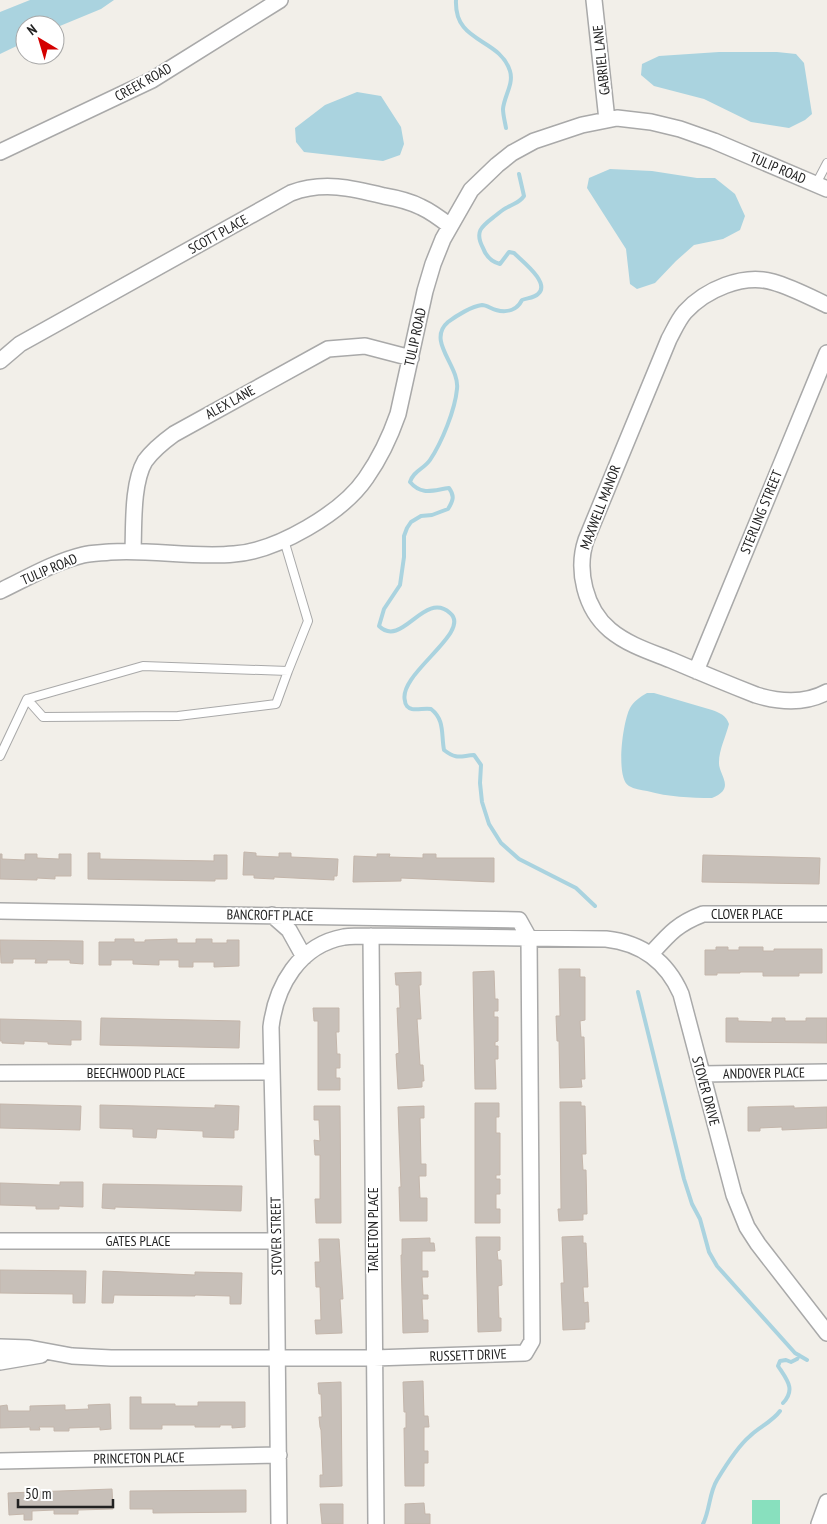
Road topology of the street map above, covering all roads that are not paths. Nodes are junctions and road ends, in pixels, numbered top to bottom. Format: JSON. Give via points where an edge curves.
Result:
{"nodes":[{"id":1,"x":280,"y":0,"type":"edge"},
{"id":2,"x":594,"y":0,"type":"edge"},
{"id":3,"x":607,"y":120,"type":"junction"},
{"id":4,"x":0,"y":152,"type":"edge"},
{"id":5,"x":827,"y":163,"type":"edge"},
{"id":6,"x":822,"y":186,"type":"edge"},
{"id":7,"x":450,"y":226,"type":"junction"},
{"id":8,"x":827,"y":305,"type":"edge"},
{"id":9,"x":827,"y":352,"type":"edge"},
{"id":10,"x":411,"y":358,"type":"junction"},
{"id":11,"x":0,"y":361,"type":"edge"},
{"id":12,"x":284,"y":540,"type":"junction"},
{"id":13,"x":132,"y":550,"type":"junction"},
{"id":14,"x":1,"y":589,"type":"edge"},
{"id":15,"x":288,"y":671,"type":"junction"},
{"id":16,"x":696,"y":671,"type":"junction"},
{"id":17,"x":827,"y":692,"type":"edge"},
{"id":18,"x":27,"y":698,"type":"junction"},
{"id":19,"x":0,"y":756,"type":"edge"},
{"id":20,"x":0,"y":911,"type":"edge"},
{"id":21,"x":827,"y":914,"type":"edge"},
{"id":22,"x":272,"y":915,"type":"junction"},
{"id":23,"x":371,"y":936,"type":"junction"},
{"id":24,"x":529,"y":938,"type":"junction"},
{"id":25,"x":652,"y":954,"type":"junction"},
{"id":26,"x":304,"y":957,"type":"junction"},
{"id":27,"x":272,"y":1072,"type":"junction"},
{"id":28,"x":827,"y":1072,"type":"edge"},
{"id":29,"x":0,"y":1073,"type":"edge"},
{"id":30,"x":702,"y":1074,"type":"junction"},
{"id":31,"x":0,"y":1241,"type":"edge"},
{"id":32,"x":276,"y":1241,"type":"junction"},
{"id":33,"x":827,"y":1333,"type":"edge"},
{"id":34,"x":0,"y":1347,"type":"edge"},
{"id":35,"x":55,"y":1353,"type":"junction"},
{"id":36,"x":374,"y":1358,"type":"junction"},
{"id":37,"x":277,"y":1359,"type":"junction"},
{"id":38,"x":0,"y":1362,"type":"edge"},
{"id":39,"x":279,"y":1455,"type":"junction"},
{"id":40,"x":0,"y":1461,"type":"edge"},
{"id":41,"x":827,"y":1502,"type":"edge"},
{"id":42,"x":279,"y":1524,"type":"edge"},
{"id":43,"x":376,"y":1524,"type":"edge"},
{"id":44,"x":819,"y":1524,"type":"edge"}],
"edges":[{"from":1,"to":4,"type":"street","name":"CREEK ROAD","via":[[152,80]]},
{"from":2,"to":3,"type":"street","name":"GABRIEL LANE"},
{"from":3,"to":6,"type":"street","name":"TULIP ROAD","via":[[617,118],[680,129]]},
{"from":3,"to":7,"type":"street","name":"TULIP ROAD","via":[[556,132],[512,153],[471,190]]},
{"from":5,"to":6,"type":"lane"},
{"from":7,"to":10,"type":"street","name":"TULIP ROAD","via":[[432,264]]},
{"from":7,"to":11,"type":"street","name":"SCOTT PLACE","via":[[410,202],[348,187],[304,188],[20,344]]},
{"from":8,"to":16,"type":"street","name":"MAXWELL MANOR","via":[[773,282],[752,280],[718,288],[686,311],[669,339],[586,540],[582,553],[582,580],[601,620],[610,630],[634,645]]},
{"from":9,"to":16,"type":"street","name":"STERLING STREET"},
{"from":10,"to":12,"type":"street","name":"TULIP ROAD","via":[[392,432],[366,479],[320,520]]},
{"from":10,"to":13,"type":"street","name":"ALEX LANE","via":[[365,346],[328,350],[174,434],[154,450],[141,471]]},
{"from":12,"to":13,"type":"street","name":"TULIP ROAD","via":[[236,554]]},
{"from":12,"to":15,"type":"lane","via":[[308,621]]},
{"from":13,"to":14,"type":"street","name":"TULIP ROAD","via":[[84,554]]},
{"from":15,"to":18,"type":"lane","via":[[144,666]]},
{"from":15,"to":18,"type":"lane","via":[[276,704],[178,716],[43,717]]},
{"from":16,"to":17,"type":"street","name":"MAXWELL MANOR","via":[[768,699],[796,700]]},
{"from":18,"to":19,"type":"lane"},
{"from":20,"to":22,"type":"street","name":"BANCROFT PLACE"},
{"from":21,"to":25,"type":"street","name":"CLOVER PLACE","via":[[703,914],[677,927]]},
{"from":22,"to":24,"type":"street","name":"BANCROFT PLACE","via":[[519,920]]},
{"from":22,"to":26,"type":"street","via":[[289,930]]},
{"from":23,"to":24,"type":"street","name":"STOVER STREET"},
{"from":23,"to":26,"type":"street","name":"STOVER STREET","via":[[330,941]]},
{"from":23,"to":36,"type":"street","name":"TARLETON PLACE"},
{"from":24,"to":25,"type":"street","name":"STOVER DRIVE","via":[[613,940]]},
{"from":24,"to":36,"type":"street","name":"RUSSETT DRIVE","via":[[532,1341],[525,1353]]},
{"from":25,"to":30,"type":"street","name":"STOVER DRIVE","via":[[669,971],[682,994]]},
{"from":26,"to":27,"type":"street","name":"STOVER STREET","via":[[288,975],[276,1000],[271,1027]]},
{"from":27,"to":29,"type":"street","name":"BEECHWOOD PLACE"},
{"from":27,"to":32,"type":"street","name":"STOVER STREET"},
{"from":28,"to":30,"type":"street","name":"ANDOVER PLACE"},
{"from":30,"to":33,"type":"street","name":"STOVER DRIVE","via":[[734,1195],[748,1227]]},
{"from":31,"to":32,"type":"street","name":"GATES PLACE"},
{"from":32,"to":37,"type":"street","name":"STOVER STREET"},
{"from":34,"to":35,"type":"street","name":"RUSSETT DRIVE"},
{"from":35,"to":37,"type":"street","name":"RUSSETT DRIVE","via":[[111,1358]]},
{"from":35,"to":38,"type":"street","name":"RUSSETT DRIVE"},
{"from":36,"to":37,"type":"street","name":"RUSSETT DRIVE"},
{"from":36,"to":43,"type":"street","name":"TARLETON PLACE"},
{"from":37,"to":39,"type":"street","name":"STOVER STREET"},
{"from":39,"to":40,"type":"street","name":"PRINCETON PLACE"},
{"from":39,"to":42,"type":"street","name":"STOVER STREET"},
{"from":41,"to":44,"type":"street"}]}
